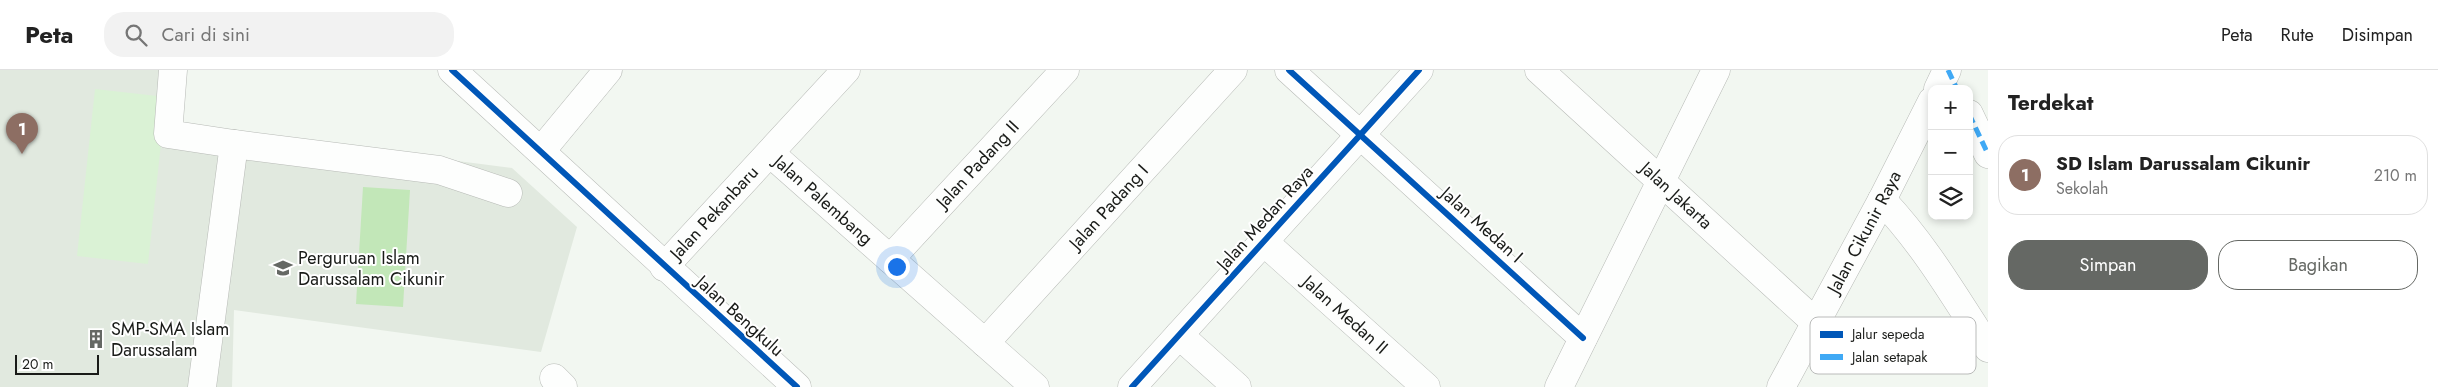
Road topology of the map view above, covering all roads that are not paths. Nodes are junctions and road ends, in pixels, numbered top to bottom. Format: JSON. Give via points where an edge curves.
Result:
{"nodes":[{"id":1,"x":173,"y":70,"type":"edge"},
{"id":2,"x":452,"y":70,"type":"edge"},
{"id":3,"x":608,"y":70,"type":"edge"},
{"id":4,"x":846,"y":70,"type":"edge"},
{"id":5,"x":1065,"y":70,"type":"edge"},
{"id":6,"x":1232,"y":70,"type":"edge"},
{"id":7,"x":1289,"y":70,"type":"edge"},
{"id":8,"x":1419,"y":70,"type":"edge"},
{"id":9,"x":1539,"y":70,"type":"edge"},
{"id":10,"x":1716,"y":70,"type":"edge"},
{"id":11,"x":1948,"y":70,"type":"edge"},
{"id":12,"x":1940,"y":85,"type":"edge"},
{"id":13,"x":1955,"y":85,"type":"edge"},
{"id":14,"x":1928,"y":109,"type":"edge"},
{"id":15,"x":1973,"y":122,"type":"edge"},
{"id":16,"x":1361,"y":135,"type":"junction"},
{"id":17,"x":234,"y":144,"type":"junction"},
{"id":18,"x":541,"y":151,"type":"junction"},
{"id":19,"x":770,"y":153,"type":"junction"},
{"id":20,"x":1988,"y":154,"type":"edge"},
{"id":21,"x":1660,"y":183,"type":"junction"},
{"id":22,"x":508,"y":193,"type":"dead end"},
{"id":23,"x":1882,"y":200,"type":"junction"},
{"id":24,"x":1264,"y":242,"type":"junction"},
{"id":25,"x":890,"y":259,"type":"junction"},
{"id":26,"x":664,"y":266,"type":"junction"},
{"id":27,"x":1817,"y":317,"type":"edge"},
{"id":28,"x":1968,"y":317,"type":"edge"},
{"id":29,"x":1810,"y":318,"type":"edge"},
{"id":30,"x":1976,"y":329,"type":"edge"},
{"id":31,"x":1810,"y":330,"type":"edge"},
{"id":32,"x":1179,"y":335,"type":"junction"},
{"id":33,"x":1583,"y":338,"type":"junction"},
{"id":34,"x":985,"y":343,"type":"junction"},
{"id":35,"x":1988,"y":348,"type":"edge"},
{"id":36,"x":202,"y":387,"type":"edge"},
{"id":37,"x":797,"y":387,"type":"edge"},
{"id":38,"x":1035,"y":387,"type":"edge"},
{"id":39,"x":1132,"y":387,"type":"edge"},
{"id":40,"x":1237,"y":387,"type":"edge"},
{"id":41,"x":1426,"y":387,"type":"edge"},
{"id":42,"x":1559,"y":387,"type":"edge"},
{"id":43,"x":1781,"y":387,"type":"edge"}],
"edges":[{"from":1,"to":17,"type":"street","via":[[168,134]]},
{"from":2,"to":18,"type":"street","name":"Jalan Bengkulu"},
{"from":3,"to":18,"type":"street"},
{"from":4,"to":19,"type":"street","name":"Jalan Pekanbaru"},
{"from":5,"to":25,"type":"street","name":"Jalan Padang II"},
{"from":6,"to":34,"type":"street","name":"Jalan Padang I"},
{"from":7,"to":16,"type":"street","name":"Jalan Medan I"},
{"from":8,"to":16,"type":"street","name":"Jalan Medan Raya"},
{"from":9,"to":21,"type":"street","name":"Jalan Jakarta"},
{"from":10,"to":21,"type":"street"},
{"from":11,"to":12,"type":"street"},
{"from":11,"to":13,"type":"street"},
{"from":14,"to":23,"type":"street","name":"Jalan Cikunir Raya"},
{"from":15,"to":20,"type":"street"},
{"from":16,"to":24,"type":"street","name":"Jalan Medan Raya"},
{"from":16,"to":33,"type":"street","name":"Jalan Medan I"},
{"from":17,"to":22,"type":"street","via":[[439,170]]},
{"from":17,"to":36,"type":"street"},
{"from":18,"to":26,"type":"street","name":"Jalan Bengkulu"},
{"from":19,"to":25,"type":"street","name":"Jalan Palembang"},
{"from":19,"to":26,"type":"street","name":"Jalan Pekanbaru"},
{"from":21,"to":29,"type":"street","name":"Jalan Jakarta"},
{"from":21,"to":33,"type":"street"},
{"from":23,"to":27,"type":"street","name":"Jalan Cikunir Raya"},
{"from":23,"to":28,"type":"street","via":[[1903,222]]},
{"from":24,"to":32,"type":"street","name":"Jalan Medan Raya"},
{"from":24,"to":41,"type":"street","name":"Jalan Medan II"},
{"from":25,"to":34,"type":"street","name":"Jalan Palembang"},
{"from":26,"to":37,"type":"street","name":"Jalan Bengkulu"},
{"from":30,"to":35,"type":"street"},
{"from":31,"to":43,"type":"street","name":"Jalan Cikunir Raya"},
{"from":32,"to":39,"type":"street","name":"Jalan Medan Raya"},
{"from":32,"to":40,"type":"street"},
{"from":33,"to":42,"type":"street"},
{"from":34,"to":38,"type":"street","name":"Jalan Palembang"}]}
